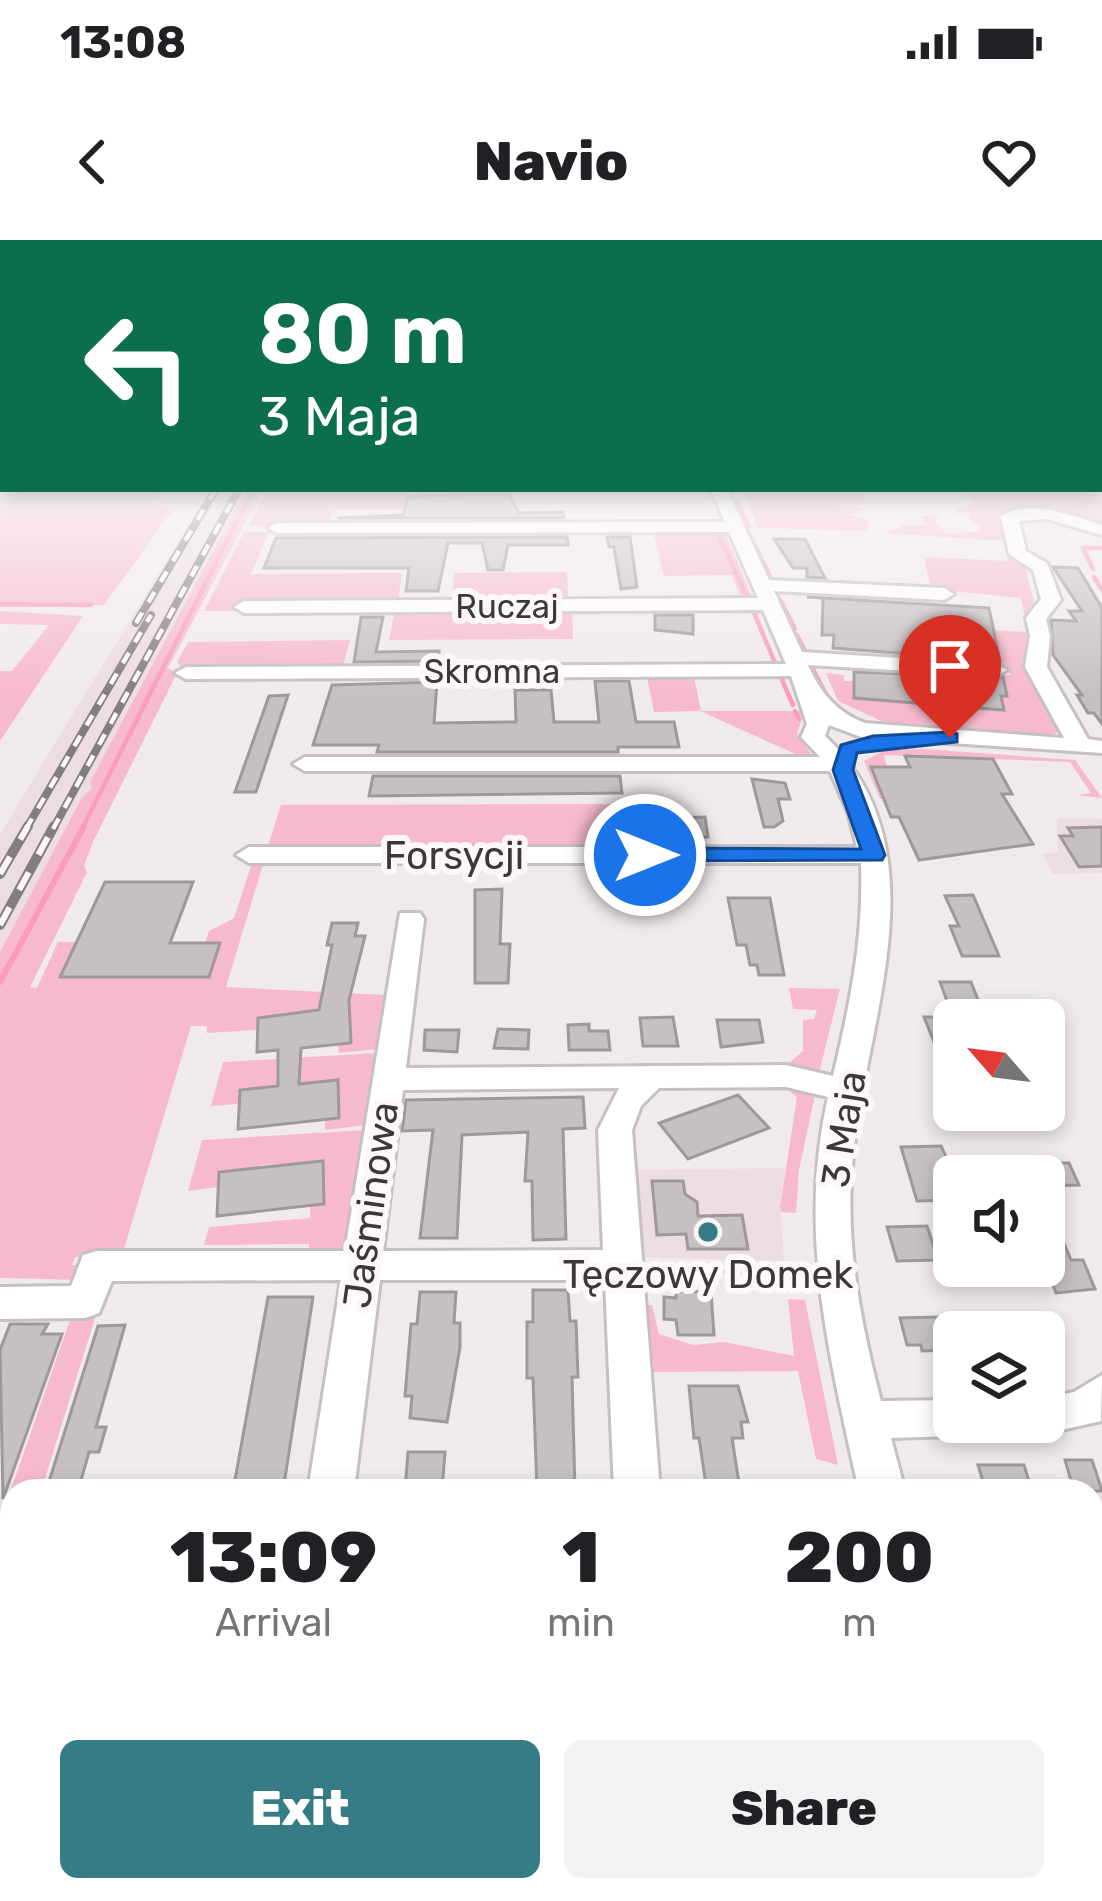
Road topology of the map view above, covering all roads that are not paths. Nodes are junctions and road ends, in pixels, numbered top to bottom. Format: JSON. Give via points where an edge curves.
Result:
{"nodes":[{"id":1,"x":742,"y":541,"type":"edge"},
{"id":2,"x":1015,"y":541,"type":"edge"},
{"id":3,"x":944,"y":594,"type":"dead end"},
{"id":4,"x":766,"y":595,"type":"junction"},
{"id":5,"x":244,"y":607,"type":"dead end"},
{"id":6,"x":996,"y":670,"type":"dead end"},
{"id":7,"x":800,"y":672,"type":"junction"},
{"id":8,"x":186,"y":673,"type":"dead end"},
{"id":9,"x":841,"y":744,"type":"junction"},
{"id":10,"x":1089,"y":746,"type":"edge"},
{"id":11,"x":305,"y":764,"type":"dead end"},
{"id":12,"x":1102,"y":769,"type":"edge"},
{"id":13,"x":249,"y":855,"type":"dead end"},
{"id":14,"x":874,"y":855,"type":"junction"},
{"id":15,"x":410,"y":919,"type":"dead end"},
{"id":16,"x":650,"y":1078,"type":"junction"},
{"id":17,"x":388,"y":1079,"type":"junction"},
{"id":18,"x":847,"y":1090,"type":"junction"},
{"id":19,"x":361,"y":1264,"type":"junction"},
{"id":20,"x":621,"y":1265,"type":"junction"},
{"id":21,"x":0,"y":1303,"type":"edge"},
{"id":22,"x":1102,"y":1393,"type":"edge"},
{"id":23,"x":1065,"y":1412,"type":"edge"},
{"id":24,"x":933,"y":1418,"type":"edge"},
{"id":25,"x":866,"y":1420,"type":"junction"},
{"id":26,"x":333,"y":1479,"type":"edge"},
{"id":27,"x":636,"y":1479,"type":"edge"},
{"id":28,"x":880,"y":1479,"type":"edge"}],
"edges":[{"from":1,"to":4,"type":"street","name":"3 Maja"},
{"from":2,"to":10,"type":"street","via":[[1018,554],[1041,567],[1051,600],[1036,618],[1036,667]]},
{"from":3,"to":4,"type":"street","name":"Ruczaj"},
{"from":4,"to":5,"type":"street","name":"Ruczaj"},
{"from":4,"to":7,"type":"street","name":"3 Maja"},
{"from":6,"to":7,"type":"street","name":"Skromna"},
{"from":7,"to":8,"type":"street","name":"Skromna"},
{"from":7,"to":9,"type":"street","name":"3 Maja"},
{"from":9,"to":10,"type":"street","via":[[950,738]]},
{"from":9,"to":11,"type":"street"},
{"from":9,"to":14,"type":"street","name":"3 Maja"},
{"from":10,"to":12,"type":"street"},
{"from":13,"to":14,"type":"street","name":"Forsycji"},
{"from":14,"to":18,"type":"street","name":"3 Maja","via":[[880,927]]},
{"from":15,"to":17,"type":"street","name":"Jaśminowa"},
{"from":16,"to":17,"type":"street"},
{"from":16,"to":18,"type":"street","via":[[786,1076]]},
{"from":16,"to":20,"type":"street","via":[[616,1120]]},
{"from":17,"to":19,"type":"street","name":"Jaśminowa"},
{"from":18,"to":25,"type":"street","name":"3 Maja","via":[[831,1220]]},
{"from":19,"to":20,"type":"street"},
{"from":19,"to":21,"type":"street","via":[[97,1266],[85,1302]]},
{"from":19,"to":26,"type":"street","name":"Jaśminowa"},
{"from":20,"to":27,"type":"street"},
{"from":22,"to":23,"type":"street","via":[[1086,1408]]},
{"from":24,"to":25,"type":"street"},
{"from":25,"to":28,"type":"street","name":"3 Maja"}]}
